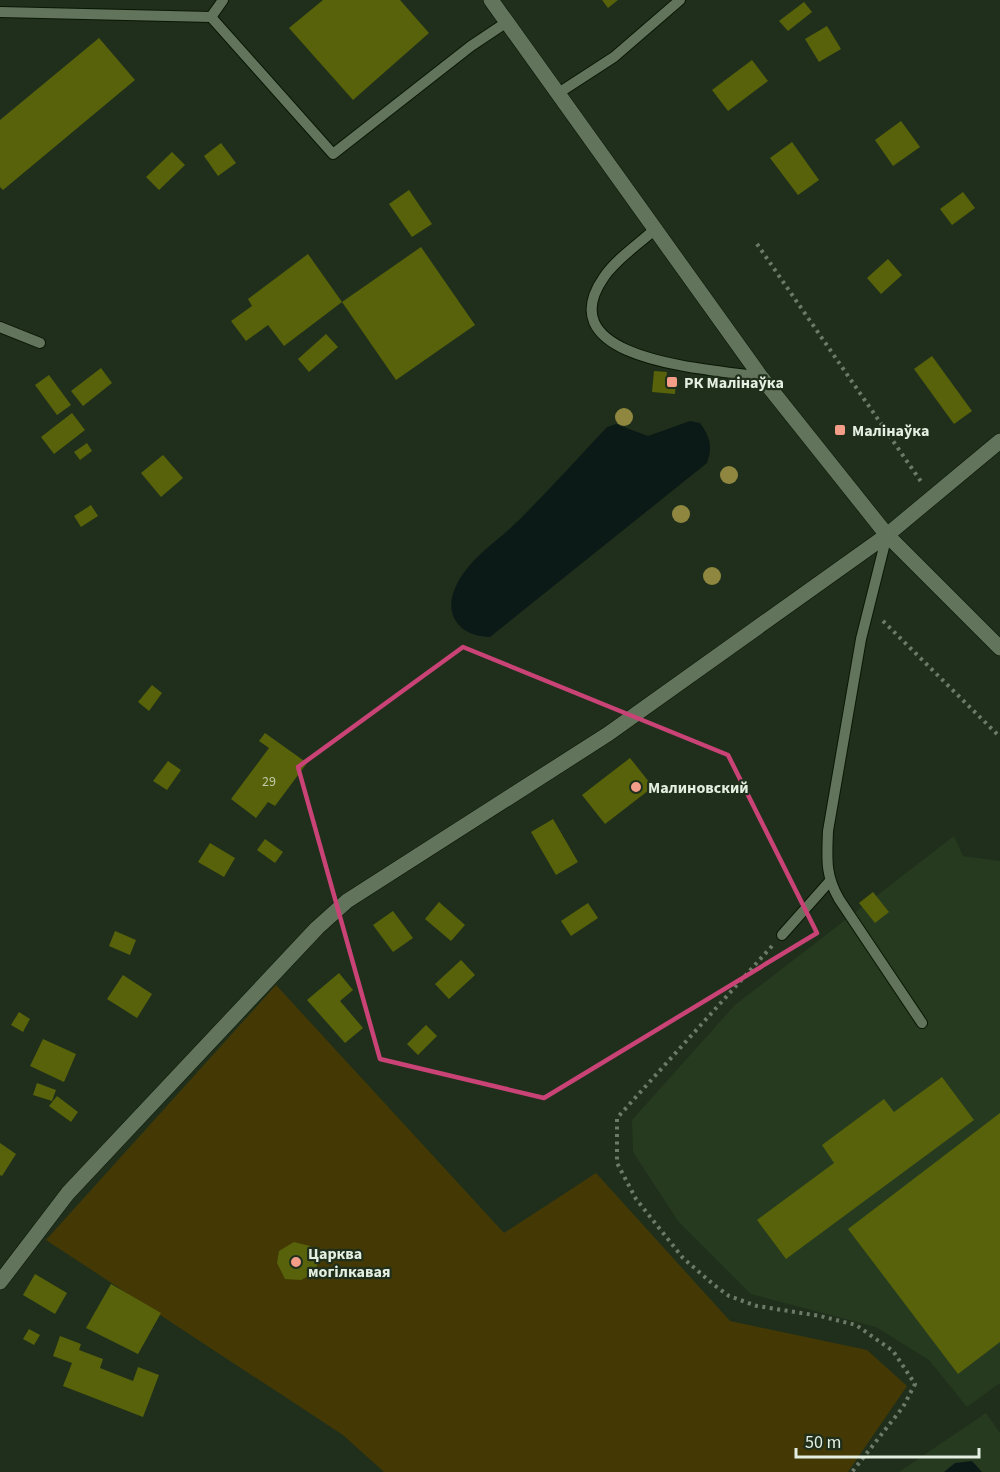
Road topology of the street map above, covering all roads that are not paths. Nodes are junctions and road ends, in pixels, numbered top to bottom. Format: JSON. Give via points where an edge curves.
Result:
{"nodes":[{"id":1,"x":223,"y":0,"type":"edge"},
{"id":2,"x":491,"y":0,"type":"edge"},
{"id":3,"x":680,"y":0,"type":"edge"},
{"id":4,"x":0,"y":12,"type":"edge"},
{"id":5,"x":211,"y":16,"type":"junction"},
{"id":6,"x":507,"y":22,"type":"junction"},
{"id":7,"x":557,"y":94,"type":"junction"},
{"id":8,"x":655,"y":229,"type":"junction"},
{"id":9,"x":0,"y":327,"type":"edge"},
{"id":10,"x":40,"y":344,"type":"dead end"},
{"id":11,"x":761,"y":377,"type":"junction"},
{"id":12,"x":1000,"y":441,"type":"edge"},
{"id":13,"x":886,"y":535,"type":"junction"},
{"id":14,"x":1000,"y":648,"type":"edge"},
{"id":15,"x":829,"y":882,"type":"junction"},
{"id":16,"x":782,"y":935,"type":"road end"},
{"id":17,"x":921,"y":1023,"type":"dead end"},
{"id":18,"x":0,"y":1282,"type":"edge"}],
"edges":[{"from":1,"to":5,"type":"lane"},
{"from":2,"to":6,"type":"street"},
{"from":3,"to":7,"type":"lane","via":[[614,57]]},
{"from":4,"to":5,"type":"lane"},
{"from":5,"to":6,"type":"lane","via":[[333,154],[471,45]]},
{"from":6,"to":7,"type":"street"},
{"from":7,"to":8,"type":"street"},
{"from":8,"to":11,"type":"street"},
{"from":8,"to":11,"type":"lane","via":[[605,275],[593,298],[592,322],[605,340],[630,353]]},
{"from":9,"to":10,"type":"lane"},
{"from":11,"to":13,"type":"street"},
{"from":12,"to":13,"type":"street"},
{"from":13,"to":14,"type":"street"},
{"from":13,"to":15,"type":"lane","via":[[868,607],[828,831]]},
{"from":13,"to":18,"type":"street","via":[[608,734],[347,901],[317,928],[68,1193]]},
{"from":15,"to":16,"type":"lane"},
{"from":15,"to":17,"type":"lane"}]}
